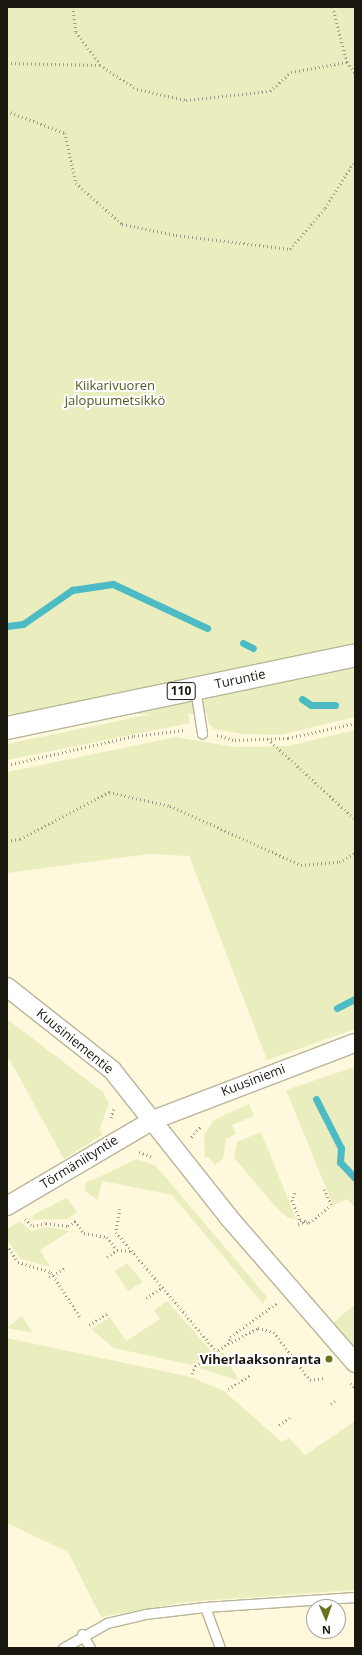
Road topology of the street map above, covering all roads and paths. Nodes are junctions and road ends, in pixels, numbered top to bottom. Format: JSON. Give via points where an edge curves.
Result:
{"nodes":[{"id":1,"x":73,"y":7,"type":"edge"},
{"id":2,"x":333,"y":7,"type":"edge"},
{"id":3,"x":347,"y":62,"type":"junction"},
{"id":4,"x":7,"y":63,"type":"edge"},
{"id":5,"x":100,"y":65,"type":"junction"},
{"id":6,"x":355,"y":73,"type":"edge"},
{"id":7,"x":7,"y":111,"type":"edge"},
{"id":8,"x":355,"y":160,"type":"edge"},
{"id":9,"x":355,"y":655,"type":"edge"},
{"id":10,"x":195,"y":688,"type":"junction"},
{"id":11,"x":355,"y":723,"type":"edge"},
{"id":12,"x":7,"y":728,"type":"edge"},
{"id":13,"x":202,"y":732,"type":"junction"},
{"id":14,"x":268,"y":739,"type":"junction"},
{"id":15,"x":7,"y":765,"type":"edge"},
{"id":16,"x":355,"y":819,"type":"edge"},
{"id":17,"x":7,"y":841,"type":"edge"},
{"id":18,"x":355,"y":853,"type":"edge"},
{"id":19,"x":7,"y":987,"type":"edge"},
{"id":20,"x":355,"y":1043,"type":"edge"},
{"id":21,"x":153,"y":1120,"type":"junction"},
{"id":22,"x":172,"y":1147,"type":"junction"},
{"id":23,"x":132,"y":1153,"type":"dead end"},
{"id":24,"x":324,"y":1189,"type":"dead end"},
{"id":25,"x":295,"y":1193,"type":"dead end"},
{"id":26,"x":7,"y":1206,"type":"edge"},
{"id":27,"x":120,"y":1209,"type":"dead end"},
{"id":28,"x":24,"y":1216,"type":"dead end"},
{"id":29,"x":298,"y":1224,"type":"dead end"},
{"id":30,"x":309,"y":1225,"type":"dead end"},
{"id":31,"x":7,"y":1245,"type":"edge"},
{"id":32,"x":117,"y":1250,"type":"junction"},
{"id":33,"x":132,"y":1251,"type":"junction"},
{"id":34,"x":107,"y":1257,"type":"dead end"},
{"id":35,"x":65,"y":1268,"type":"dead end"},
{"id":36,"x":53,"y":1275,"type":"junction"},
{"id":37,"x":50,"y":1278,"type":"dead end"},
{"id":38,"x":163,"y":1288,"type":"junction"},
{"id":39,"x":146,"y":1298,"type":"dead end"},
{"id":40,"x":279,"y":1302,"type":"dead end"},
{"id":41,"x":108,"y":1313,"type":"dead end"},
{"id":42,"x":81,"y":1318,"type":"dead end"},
{"id":43,"x":88,"y":1325,"type":"dead end"},
{"id":44,"x":228,"y":1344,"type":"junction"},
{"id":45,"x":218,"y":1352,"type":"junction"},
{"id":46,"x":293,"y":1357,"type":"junction"},
{"id":47,"x":289,"y":1359,"type":"dead end"},
{"id":48,"x":355,"y":1363,"type":"edge"},
{"id":49,"x":192,"y":1374,"type":"dead end"},
{"id":50,"x":250,"y":1375,"type":"dead end"},
{"id":51,"x":323,"y":1378,"type":"dead end"},
{"id":52,"x":228,"y":1389,"type":"dead end"},
{"id":53,"x":336,"y":1400,"type":"dead end"},
{"id":54,"x":331,"y":1404,"type":"dead end"},
{"id":55,"x":291,"y":1416,"type":"dead end"},
{"id":56,"x":279,"y":1425,"type":"dead end"},
{"id":57,"x":355,"y":1597,"type":"edge"},
{"id":58,"x":205,"y":1606,"type":"junction"},
{"id":59,"x":82,"y":1634,"type":"junction"},
{"id":60,"x":63,"y":1648,"type":"edge"},
{"id":61,"x":90,"y":1648,"type":"edge"},
{"id":62,"x":220,"y":1648,"type":"edge"}],
"edges":[{"from":1,"to":5,"type":"path","via":[[76,32]]},
{"from":2,"to":3,"type":"path"},
{"from":3,"to":5,"type":"path","via":[[291,72],[270,91],[186,100],[137,89]]},
{"from":3,"to":6,"type":"path"},
{"from":4,"to":5,"type":"path"},
{"from":7,"to":8,"type":"path","via":[[65,133],[76,183],[122,224],[176,235],[290,249],[325,208]]},
{"from":9,"to":10,"type":"main road","name":"Turuntie","number":"110"},
{"from":10,"to":12,"type":"main road","name":"Turuntie","number":"110"},
{"from":10,"to":13,"type":"lane"},
{"from":11,"to":14,"type":"path","via":[[325,731]]},
{"from":13,"to":14,"type":"path","via":[[235,740]]},
{"from":13,"to":15,"type":"path","via":[[175,729]]},
{"from":14,"to":16,"type":"path"},
{"from":17,"to":18,"type":"path","via":[[20,839],[109,792],[170,806],[301,864],[339,862]]},
{"from":19,"to":21,"type":"street","name":"Kuusiniementie","via":[[107,1065]]},
{"from":20,"to":21,"type":"street","name":"Kuusiniemi"},
{"from":21,"to":22,"type":"street"},
{"from":21,"to":26,"type":"street","name":"Törmäniityntie"},
{"from":22,"to":23,"type":"path","via":[[153,1157]]},
{"from":22,"to":48,"type":"street","via":[[298,1300]]},
{"from":24,"to":25,"type":"path","via":[[331,1205],[309,1223],[300,1220],[292,1200]]},
{"from":27,"to":33,"type":"path","via":[[116,1232]]},
{"from":28,"to":32,"type":"path","via":[[33,1226],[46,1223],[68,1226],[75,1221],[84,1233],[107,1237]]},
{"from":29,"to":30,"type":"path","via":[[305,1220]]},
{"from":31,"to":36,"type":"path","via":[[18,1262]]},
{"from":32,"to":33,"type":"path"},
{"from":32,"to":34,"type":"path"},
{"from":33,"to":38,"type":"path"},
{"from":35,"to":36,"type":"path"},
{"from":36,"to":37,"type":"path"},
{"from":36,"to":42,"type":"path"},
{"from":38,"to":39,"type":"path"},
{"from":38,"to":45,"type":"path"},
{"from":40,"to":44,"type":"path","via":[[230,1337]]},
{"from":41,"to":43,"type":"path"},
{"from":44,"to":45,"type":"path"},
{"from":44,"to":46,"type":"path","via":[[258,1328],[274,1332]]},
{"from":45,"to":49,"type":"path","via":[[195,1366]]},
{"from":46,"to":47,"type":"path"},
{"from":46,"to":51,"type":"path","via":[[310,1380]]},
{"from":50,"to":52,"type":"path"},
{"from":53,"to":54,"type":"path"},
{"from":55,"to":56,"type":"path"},
{"from":57,"to":58,"type":"lane"},
{"from":58,"to":59,"type":"lane","via":[[107,1623]]},
{"from":58,"to":62,"type":"lane"},
{"from":59,"to":60,"type":"lane"},
{"from":59,"to":61,"type":"lane"}]}
